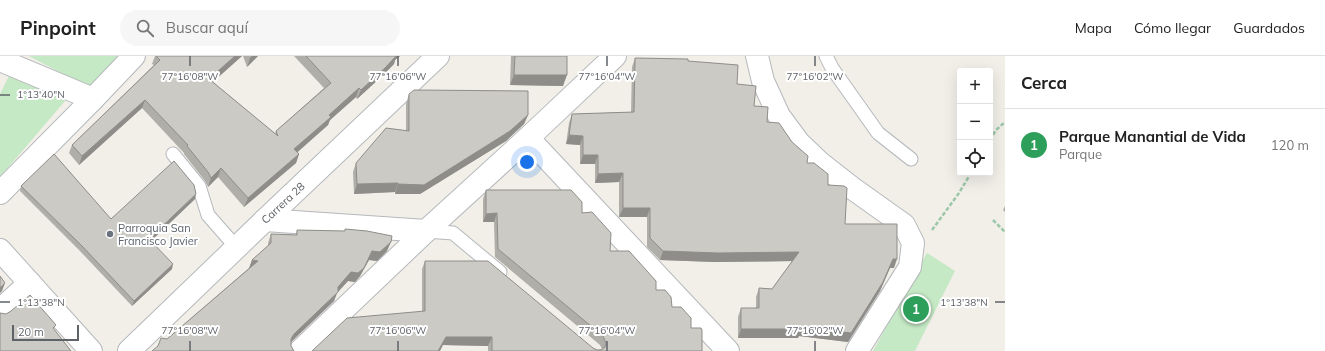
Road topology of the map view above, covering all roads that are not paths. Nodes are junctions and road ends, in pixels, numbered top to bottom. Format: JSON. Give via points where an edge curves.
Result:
{"nodes":[{"id":1,"x":134,"y":56,"type":"edge"},
{"id":2,"x":438,"y":56,"type":"edge"},
{"id":3,"x":615,"y":56,"type":"edge"},
{"id":4,"x":757,"y":56,"type":"edge"},
{"id":5,"x":826,"y":56,"type":"edge"},
{"id":6,"x":0,"y":60,"type":"edge"},
{"id":7,"x":93,"y":99,"type":"junction"},
{"id":8,"x":528,"y":138,"type":"junction"},
{"id":9,"x":173,"y":154,"type":"dead end"},
{"id":10,"x":911,"y":159,"type":"dead end"},
{"id":11,"x":0,"y":193,"type":"edge"},
{"id":12,"x":265,"y":220,"type":"junction"},
{"id":13,"x":426,"y":231,"type":"junction"},
{"id":14,"x":236,"y":247,"type":"junction"},
{"id":15,"x":0,"y":250,"type":"edge"},
{"id":16,"x":507,"y":277,"type":"edge"},
{"id":17,"x":30,"y":283,"type":"junction"},
{"id":18,"x":0,"y":310,"type":"edge"},
{"id":19,"x":91,"y":351,"type":"edge"},
{"id":20,"x":129,"y":351,"type":"edge"},
{"id":21,"x":300,"y":351,"type":"edge"},
{"id":22,"x":728,"y":351,"type":"edge"},
{"id":23,"x":857,"y":351,"type":"edge"}],
"edges":[{"from":1,"to":7,"type":"street"},
{"from":2,"to":12,"type":"street","name":"Carrera 28"},
{"from":3,"to":8,"type":"street"},
{"from":4,"to":23,"type":"street","via":[[763,81],[779,116],[799,143],[852,188],[904,225],[913,242],[910,267]]},
{"from":5,"to":10,"type":"lane","via":[[878,133]]},
{"from":6,"to":7,"type":"street"},
{"from":7,"to":11,"type":"street"},
{"from":8,"to":13,"type":"street"},
{"from":8,"to":22,"type":"street"},
{"from":9,"to":14,"type":"lane","via":[[199,186],[208,215]]},
{"from":12,"to":13,"type":"street"},
{"from":12,"to":14,"type":"street","name":"Carrera 28"},
{"from":13,"to":16,"type":"lane","via":[[453,233]]},
{"from":13,"to":21,"type":"street"},
{"from":14,"to":20,"type":"street","name":"Carrera 28"},
{"from":15,"to":17,"type":"street"},
{"from":17,"to":18,"type":"street"},
{"from":17,"to":19,"type":"street"}]}
